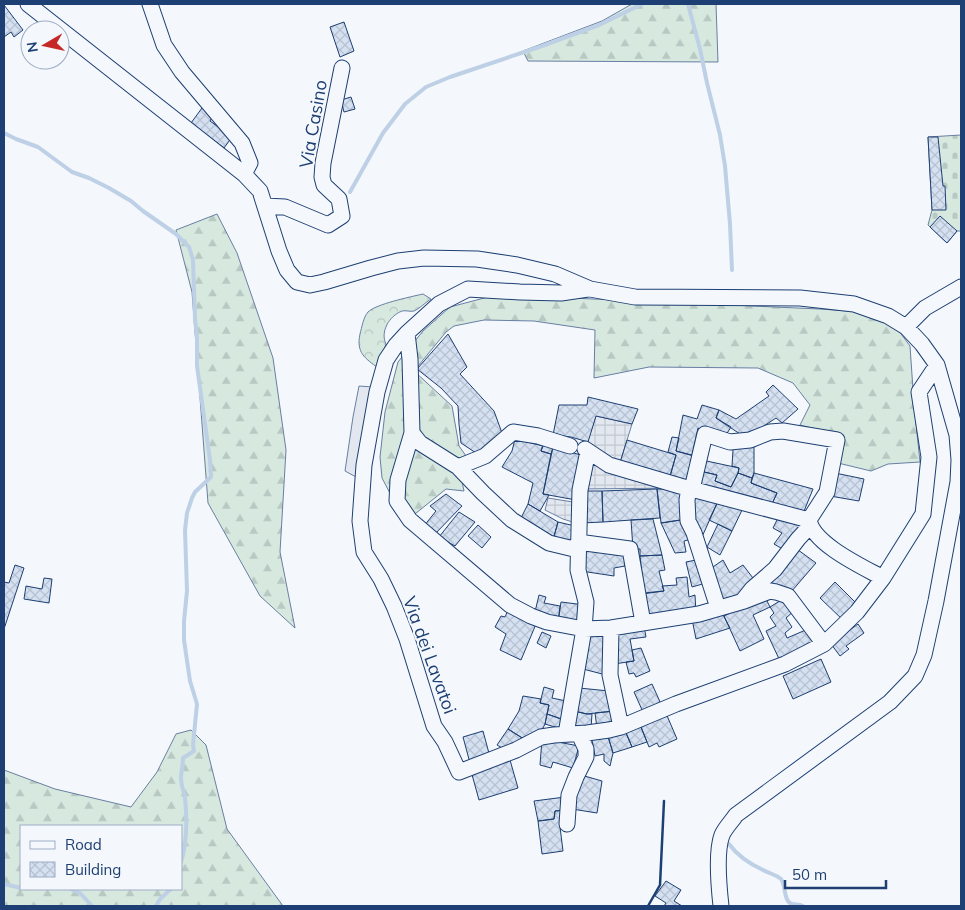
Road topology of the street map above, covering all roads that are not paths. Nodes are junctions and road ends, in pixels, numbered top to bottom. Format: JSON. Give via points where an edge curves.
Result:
{"nodes":[{"id":1,"x":28,"y":4,"type":"edge"},
{"id":2,"x":150,"y":4,"type":"edge"},
{"id":3,"x":342,"y":68,"type":"dead end"},
{"id":4,"x":244,"y":174,"type":"junction"},
{"id":5,"x":265,"y":206,"type":"junction"},
{"id":6,"x":961,"y":287,"type":"edge"},
{"id":7,"x":590,"y":289,"type":"junction"},
{"id":8,"x":906,"y":327,"type":"junction"},
{"id":9,"x":407,"y":334,"type":"junction"},
{"id":10,"x":936,"y":365,"type":"junction"},
{"id":11,"x":412,"y":434,"type":"junction"},
{"id":12,"x":570,"y":446,"type":"dead end"},
{"id":13,"x":458,"y":467,"type":"junction"},
{"id":14,"x":687,"y":488,"type":"junction"},
{"id":15,"x":810,"y":523,"type":"junction"},
{"id":16,"x":578,"y":546,"type":"junction"},
{"id":17,"x":884,"y":578,"type":"junction"},
{"id":18,"x":744,"y":601,"type":"junction"},
{"id":19,"x":718,"y":608,"type":"junction"},
{"id":20,"x":643,"y":623,"type":"junction"},
{"id":21,"x":611,"y":628,"type":"junction"},
{"id":22,"x":584,"y":629,"type":"junction"},
{"id":23,"x":824,"y":644,"type":"junction"},
{"id":24,"x":621,"y":726,"type":"junction"},
{"id":25,"x":573,"y":734,"type":"junction"},
{"id":26,"x":567,"y":824,"type":"dead end"},
{"id":27,"x":721,"y":906,"type":"edge"}],
"edges":[{"from":1,"to":4,"type":"street"},
{"from":2,"to":4,"type":"street","via":[[164,45],[187,78],[242,143],[250,163]]},
{"from":3,"to":5,"type":"street","name":"Via Casino","via":[[322,177],[324,185],[339,199],[342,216],[328,225],[285,207]]},
{"from":4,"to":5,"type":"street","via":[[260,191]]},
{"from":5,"to":7,"type":"street","via":[[279,251],[287,270],[297,282],[310,285],[398,261],[477,259],[555,274]]},
{"from":6,"to":8,"type":"street","via":[[925,308]]},
{"from":7,"to":8,"type":"street","via":[[635,297],[800,298],[854,304],[888,316]]},
{"from":7,"to":9,"type":"street","via":[[561,293],[468,289],[439,304]]},
{"from":8,"to":10,"type":"street"},
{"from":9,"to":11,"type":"street"},
{"from":9,"to":25,"type":"street","name":"Via dei Lavatoi","via":[[386,360],[377,392],[364,465],[360,522],[364,552],[394,606],[434,726],[446,742],[460,772],[541,737]]},
{"from":10,"to":17,"type":"street","via":[[919,392],[929,457],[923,514]]},
{"from":10,"to":27,"type":"street","via":[[960,460],[924,655],[915,676],[890,702],[736,815],[722,834]]},
{"from":11,"to":13,"type":"street","via":[[420,443]]},
{"from":11,"to":22,"type":"street","via":[[398,480],[397,501],[410,520],[510,604],[547,622]]},
{"from":12,"to":13,"type":"street","via":[[513,432],[485,456]]},
{"from":13,"to":16,"type":"street","via":[[512,520],[549,543]]},
{"from":14,"to":15,"type":"street"},
{"from":14,"to":15,"type":"street","via":[[705,434],[730,442],[782,431],[837,440],[827,492]]},
{"from":14,"to":16,"type":"street","via":[[609,465],[586,450],[580,490]]},
{"from":14,"to":19,"type":"street","via":[[688,521]]},
{"from":15,"to":17,"type":"street","via":[[823,542]]},
{"from":15,"to":18,"type":"street","via":[[775,569],[746,595]]},
{"from":16,"to":20,"type":"street","via":[[630,548]]},
{"from":16,"to":22,"type":"street","via":[[578,570],[586,602]]},
{"from":17,"to":23,"type":"street","via":[[857,612]]},
{"from":18,"to":19,"type":"street"},
{"from":18,"to":23,"type":"street","via":[[770,591],[788,596]]},
{"from":19,"to":20,"type":"street"},
{"from":20,"to":21,"type":"street"},
{"from":21,"to":22,"type":"street"},
{"from":21,"to":24,"type":"street","via":[[610,674]]},
{"from":22,"to":25,"type":"street"},
{"from":23,"to":24,"type":"street","via":[[785,664]]},
{"from":24,"to":25,"type":"street"},
{"from":25,"to":26,"type":"street","via":[[586,749],[586,757],[569,795]]}]}
